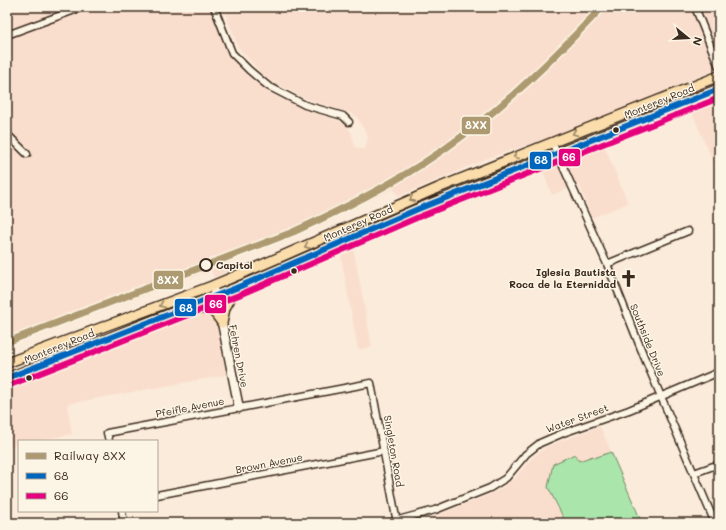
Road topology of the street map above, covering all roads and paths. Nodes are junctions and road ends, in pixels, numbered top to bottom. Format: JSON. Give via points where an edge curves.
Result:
{"nodes":[{"id":1,"x":83,"y":7,"type":"edge"},
{"id":2,"x":214,"y":7,"type":"edge"},
{"id":3,"x":695,"y":7,"type":"edge"},
{"id":4,"x":7,"y":35,"type":"edge"},
{"id":5,"x":719,"y":67,"type":"edge"},
{"id":6,"x":719,"y":76,"type":"edge"},
{"id":7,"x":719,"y":89,"type":"edge"},
{"id":8,"x":349,"y":122,"type":"dead end"},
{"id":9,"x":7,"y":134,"type":"edge"},
{"id":10,"x":552,"y":142,"type":"junction"},
{"id":11,"x":27,"y":154,"type":"dead end"},
{"id":12,"x":557,"y":154,"type":"junction"},
{"id":13,"x":394,"y":207,"type":"junction"},
{"id":14,"x":399,"y":217,"type":"junction"},
{"id":15,"x":688,"y":231,"type":"dead end"},
{"id":16,"x":607,"y":264,"type":"junction"},
{"id":17,"x":212,"y":286,"type":"junction"},
{"id":18,"x":236,"y":288,"type":"junction"},
{"id":19,"x":215,"y":296,"type":"junction"},
{"id":20,"x":184,"y":309,"type":"junction"},
{"id":21,"x":222,"y":323,"type":"junction"},
{"id":22,"x":7,"y":363,"type":"edge"},
{"id":23,"x":719,"y":372,"type":"edge"},
{"id":24,"x":7,"y":378,"type":"edge"},
{"id":25,"x":371,"y":383,"type":"joint"},
{"id":26,"x":661,"y":396,"type":"junction"},
{"id":27,"x":239,"y":408,"type":"junction"},
{"id":28,"x":109,"y":440,"type":"edge"},
{"id":29,"x":384,"y":451,"type":"junction"},
{"id":30,"x":719,"y":464,"type":"edge"},
{"id":31,"x":694,"y":473,"type":"junction"},
{"id":32,"x":158,"y":495,"type":"edge"},
{"id":33,"x":122,"y":512,"type":"edge"},
{"id":34,"x":397,"y":522,"type":"edge"},
{"id":35,"x":124,"y":523,"type":"edge"},
{"id":36,"x":387,"y":523,"type":"edge"},
{"id":37,"x":715,"y":523,"type":"edge"}],
"edges":[{"from":1,"to":4,"type":"street"},
{"from":2,"to":8,"type":"street","via":[[232,52],[248,70],[268,86],[305,105],[343,116]]},
{"from":3,"to":5,"type":"street"},
{"from":6,"to":10,"type":"main road","name":"Monterey Road","one_way":true},
{"from":7,"to":12,"type":"main road","name":"Monterey Road"},
{"from":9,"to":11,"type":"street"},
{"from":10,"to":12,"type":"street","name":"Southside Drive"},
{"from":10,"to":13,"type":"main road","name":"Monterey Road","one_way":true},
{"from":12,"to":14,"type":"main road","name":"Monterey Road"},
{"from":12,"to":16,"type":"street","name":"Southside Drive"},
{"from":13,"to":14,"type":"main road"},
{"from":13,"to":17,"type":"main road","name":"Monterey Road","one_way":true},
{"from":14,"to":18,"type":"main road","name":"Monterey Road"},
{"from":15,"to":16,"type":"street"},
{"from":16,"to":26,"type":"street","name":"Southside Drive"},
{"from":17,"to":19,"type":"street","name":"Fehren Drive"},
{"from":17,"to":22,"type":"main road","name":"Monterey Road","one_way":true},
{"from":18,"to":19,"type":"main road","name":"Monterey Road"},
{"from":18,"to":21,"type":"main road","via":[[225,308]]},
{"from":19,"to":20,"type":"main road","name":"Monterey Road"},
{"from":19,"to":21,"type":"street","name":"Fehren Drive"},
{"from":20,"to":21,"type":"main road","via":[[210,309]]},
{"from":20,"to":24,"type":"main road","name":"Monterey Road"},
{"from":21,"to":27,"type":"street","name":"Fehren Drive"},
{"from":23,"to":26,"type":"street","name":"Water Street"},
{"from":25,"to":27,"type":"street","name":"Pfeifle Avenue"},
{"from":25,"to":29,"type":"street","name":"Singleton Road"},
{"from":26,"to":31,"type":"street","name":"Southside Drive"},
{"from":26,"to":34,"type":"street","name":"Water Street","via":[[540,443],[526,454],[506,478],[490,488]]},
{"from":27,"to":28,"type":"street","name":"Pfeifle Avenue","via":[[107,433]]},
{"from":29,"to":32,"type":"street","name":"Brown Avenue"},
{"from":29,"to":34,"type":"street","name":"Singleton Road"},
{"from":30,"to":31,"type":"street"},
{"from":31,"to":37,"type":"street","name":"Southside Drive"},
{"from":33,"to":35,"type":"street"},
{"from":34,"to":36,"type":"street","name":"Water Street"}]}
